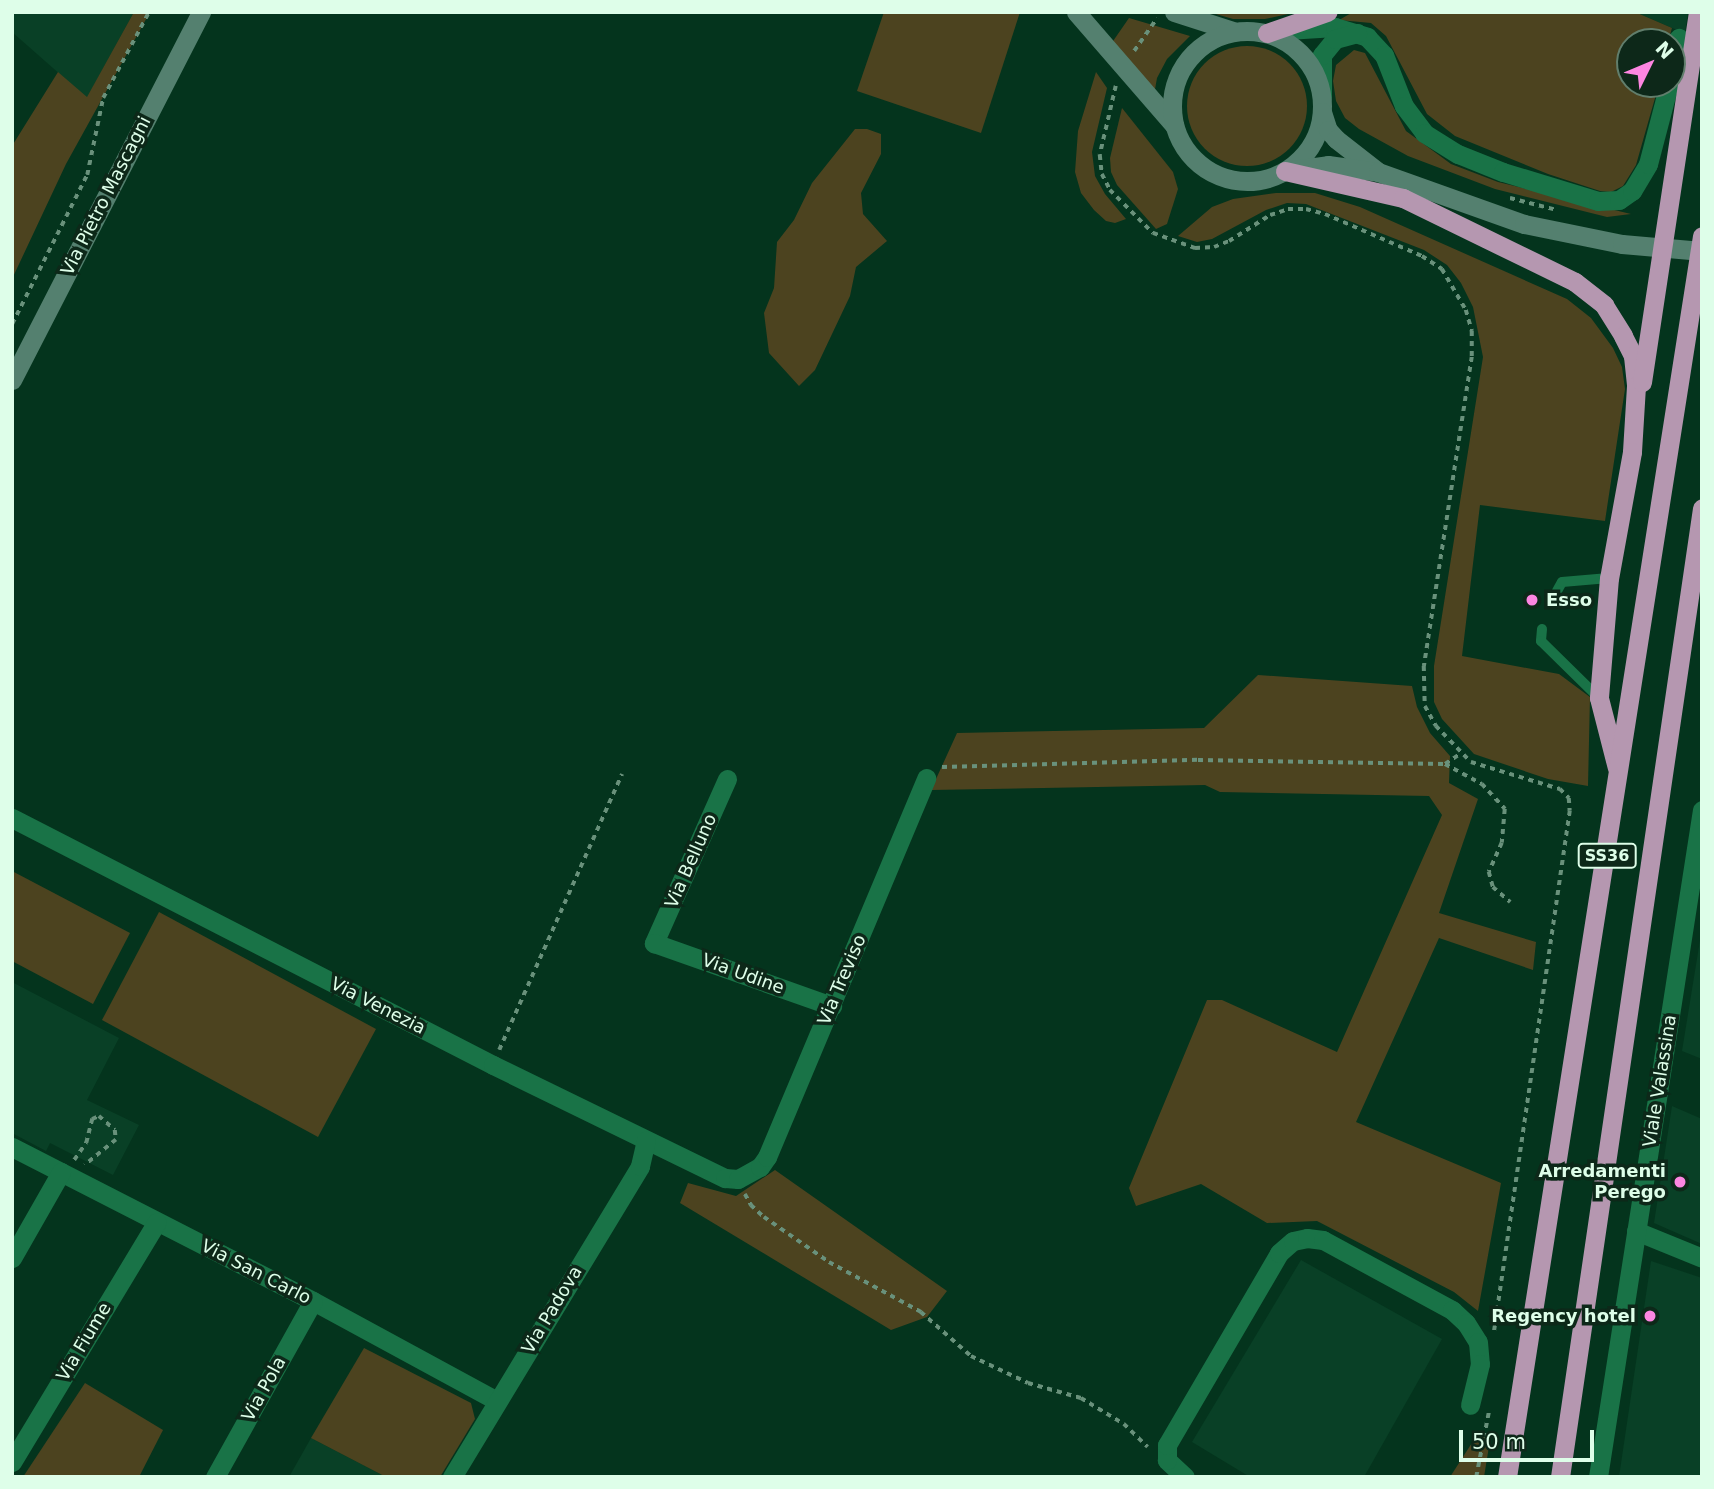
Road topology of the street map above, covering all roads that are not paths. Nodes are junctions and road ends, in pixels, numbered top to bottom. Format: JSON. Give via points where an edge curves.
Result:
{"nodes":[{"id":1,"x":201,"y":12,"type":"edge"},
{"id":2,"x":1076,"y":12,"type":"edge"},
{"id":3,"x":1327,"y":12,"type":"edge"},
{"id":4,"x":1698,"y":12,"type":"edge"},
{"id":5,"x":1166,"y":15,"type":"edge"},
{"id":6,"x":1233,"y":31,"type":"junction"},
{"id":7,"x":1267,"y":33,"type":"junction"},
{"id":8,"x":1358,"y":33,"type":"junction"},
{"id":9,"x":1665,"y":98,"type":"edge"},
{"id":10,"x":1322,"y":104,"type":"junction"},
{"id":11,"x":1174,"y":125,"type":"junction"},
{"id":12,"x":1285,"y":171,"type":"junction"},
{"id":13,"x":1378,"y":172,"type":"junction"},
{"id":14,"x":1702,"y":236,"type":"edge"},
{"id":15,"x":1702,"y":251,"type":"edge"},
{"id":16,"x":12,"y":380,"type":"edge"},
{"id":17,"x":1632,"y":452,"type":"junction"},
{"id":18,"x":1702,"y":508,"type":"edge"},
{"id":19,"x":1609,"y":578,"type":"junction"},
{"id":20,"x":1702,"y":587,"type":"edge"},
{"id":21,"x":1557,"y":591,"type":"dead end"},
{"id":22,"x":1542,"y":629,"type":"dead end"},
{"id":23,"x":1674,"y":688,"type":"junction"},
{"id":24,"x":1599,"y":698,"type":"junction"},
{"id":25,"x":1619,"y":775,"type":"junction"},
{"id":26,"x":926,"y":778,"type":"road end"},
{"id":27,"x":727,"y":779,"type":"dead end"},
{"id":28,"x":1702,"y":810,"type":"edge"},
{"id":29,"x":12,"y":818,"type":"edge"},
{"id":30,"x":654,"y":943,"type":"joint"},
{"id":31,"x":832,"y":1006,"type":"junction"},
{"id":32,"x":646,"y":1141,"type":"junction"},
{"id":33,"x":12,"y":1147,"type":"edge"},
{"id":34,"x":69,"y":1176,"type":"junction"},
{"id":35,"x":743,"y":1177,"type":"joint"},
{"id":36,"x":157,"y":1222,"type":"junction"},
{"id":37,"x":1636,"y":1231,"type":"junction"},
{"id":38,"x":12,"y":1258,"type":"edge"},
{"id":39,"x":1702,"y":1258,"type":"edge"},
{"id":40,"x":313,"y":1301,"type":"junction"},
{"id":41,"x":497,"y":1401,"type":"junction"},
{"id":42,"x":1470,"y":1405,"type":"dead end"},
{"id":43,"x":12,"y":1462,"type":"edge"},
{"id":44,"x":1180,"y":1476,"type":"edge"},
{"id":45,"x":215,"y":1477,"type":"edge"},
{"id":46,"x":452,"y":1477,"type":"edge"},
{"id":47,"x":1507,"y":1477,"type":"edge"},
{"id":48,"x":1560,"y":1477,"type":"edge"},
{"id":49,"x":1598,"y":1477,"type":"edge"}],
"edges":[{"from":1,"to":16,"type":"main road","name":"Via Pietro Mascagni"},
{"from":2,"to":11,"type":"main road"},
{"from":3,"to":7,"type":"highway"},
{"from":4,"to":17,"type":"highway"},
{"from":5,"to":6,"type":"main road"},
{"from":6,"to":7,"type":"main road"},
{"from":6,"to":11,"type":"main road","via":[[1202,44],[1180,70],[1172,91]]},
{"from":7,"to":8,"type":"street","via":[[1314,27]]},
{"from":7,"to":10,"type":"main road","via":[[1290,44],[1308,62]]},
{"from":8,"to":9,"type":"street","via":[[1384,55],[1404,106],[1424,133],[1458,154],[1503,172],[1598,201],[1619,200],[1632,191],[1648,164]]},
{"from":8,"to":10,"type":"street","via":[[1335,39],[1322,55]]},
{"from":10,"to":12,"type":"main road","via":[[1311,145]]},
{"from":10,"to":13,"type":"main road","via":[[1328,130]]},
{"from":11,"to":12,"type":"main road","via":[[1192,158],[1224,178],[1249,181]]},
{"from":12,"to":13,"type":"main road","via":[[1328,165]]},
{"from":12,"to":17,"type":"highway","via":[[1402,198],[1575,282],[1604,305],[1633,356]]},
{"from":13,"to":15,"type":"main road","via":[[1524,225],[1622,244]]},
{"from":14,"to":25,"type":"highway","number":"SS36"},
{"from":17,"to":19,"type":"highway"},
{"from":18,"to":23,"type":"highway","number":"SS36"},
{"from":19,"to":21,"type":"lane","via":[[1562,583]]},
{"from":19,"to":24,"type":"highway"},
{"from":20,"to":23,"type":"highway"},
{"from":22,"to":24,"type":"lane","via":[[1541,641]]},
{"from":23,"to":48,"type":"highway","number":"SS36"},
{"from":24,"to":25,"type":"highway"},
{"from":25,"to":47,"type":"highway","number":"SS36"},
{"from":26,"to":31,"type":"street","name":"Via Treviso"},
{"from":27,"to":30,"type":"street","name":"Via Belluno"},
{"from":28,"to":37,"type":"street","name":"Viale Valassina"},
{"from":29,"to":32,"type":"street","name":"Via Venezia"},
{"from":30,"to":31,"type":"street","name":"Via Udine"},
{"from":31,"to":35,"type":"street","name":"Via Treviso","via":[[767,1157]]},
{"from":32,"to":35,"type":"street","name":"Via Venezia","via":[[725,1178]]},
{"from":32,"to":41,"type":"street","name":"Via Padova","via":[[640,1166]]},
{"from":33,"to":34,"type":"street","name":"Via San Carlo"},
{"from":34,"to":36,"type":"street","name":"Via San Carlo"},
{"from":34,"to":38,"type":"street"},
{"from":36,"to":40,"type":"street","name":"Via San Carlo"},
{"from":36,"to":43,"type":"street","name":"Via Fiume"},
{"from":37,"to":39,"type":"street"},
{"from":37,"to":49,"type":"street","name":"Viale Valassina"},
{"from":40,"to":41,"type":"street","name":"Via San Carlo"},
{"from":40,"to":45,"type":"street","name":"Via Pola"},
{"from":41,"to":46,"type":"street","name":"Via Padova"},
{"from":42,"to":44,"type":"street","via":[[1480,1364],[1478,1342],[1452,1310],[1322,1240],[1293,1241],[1279,1253],[1167,1446],[1167,1460]]}]}
